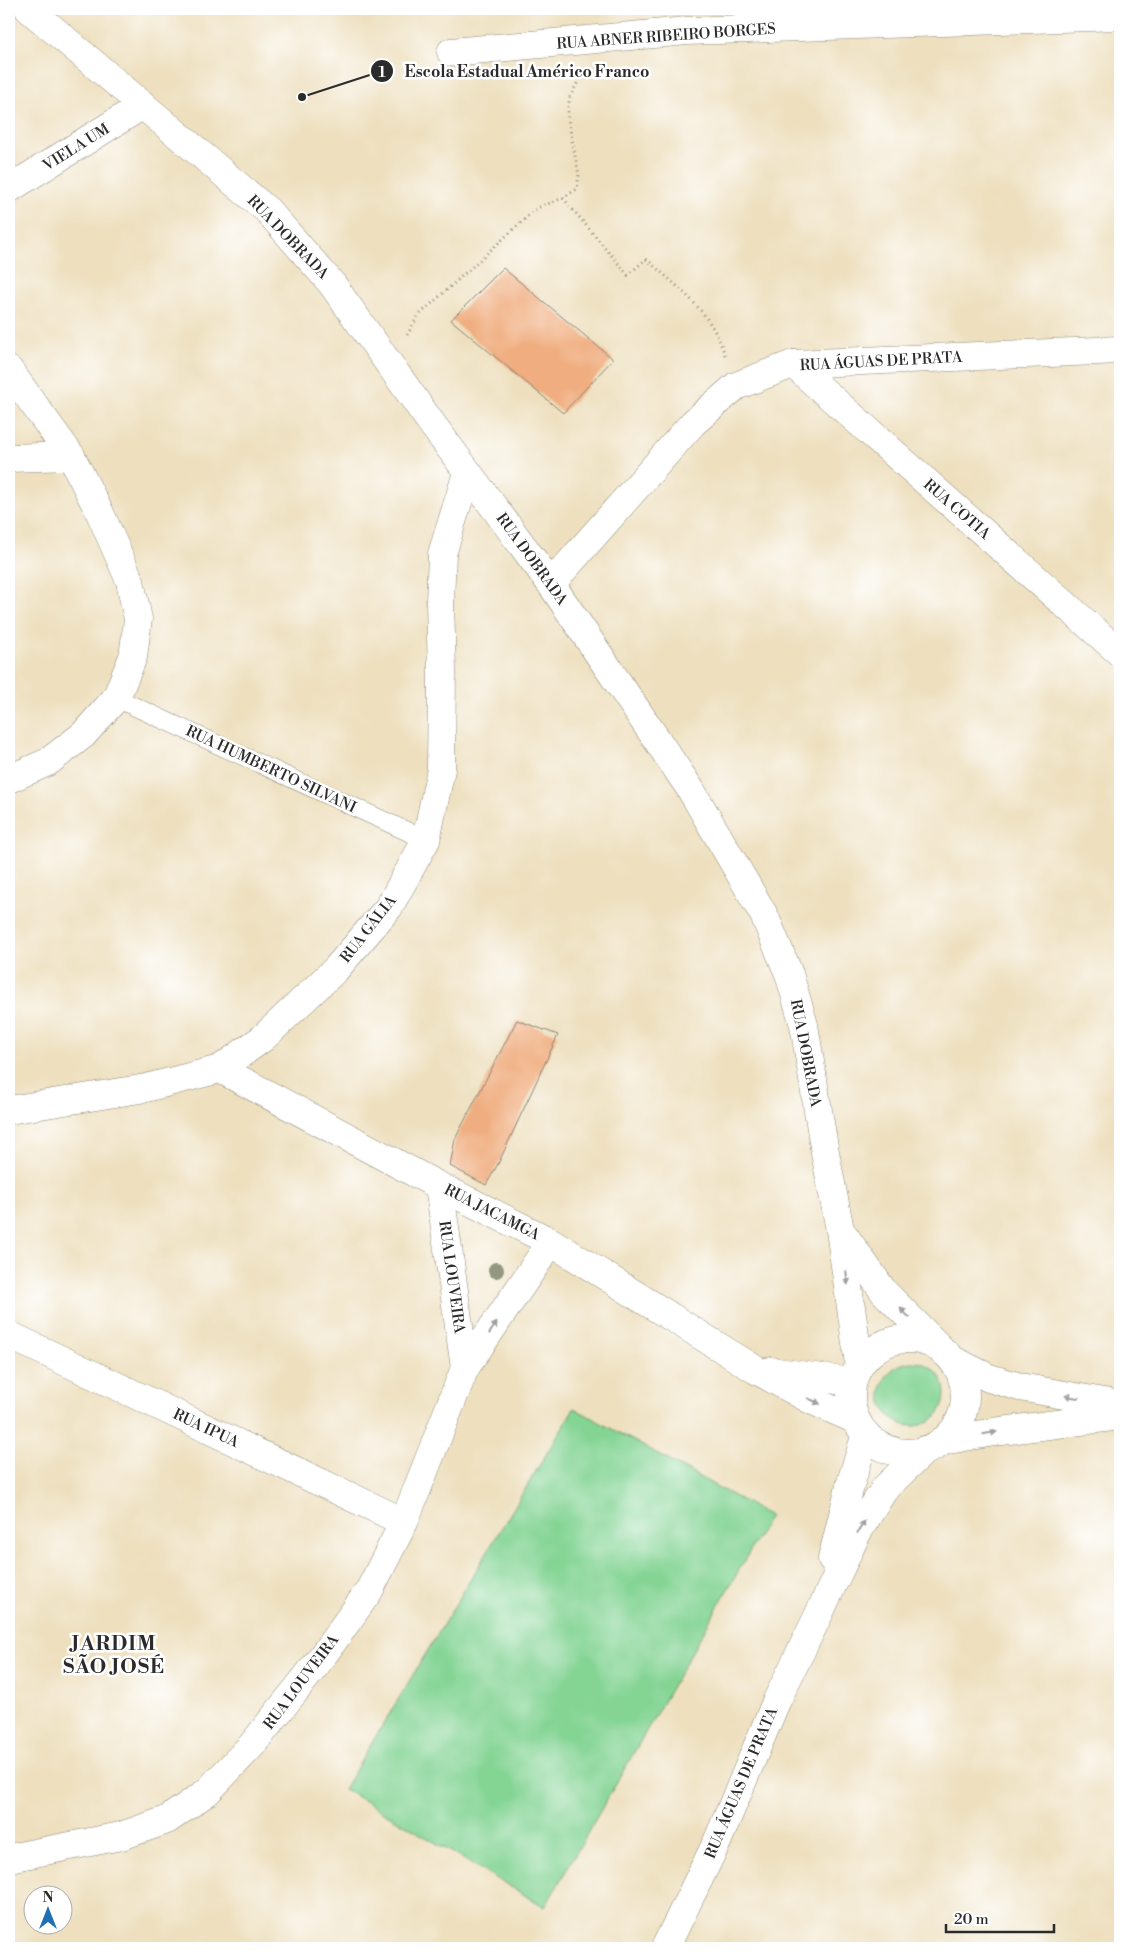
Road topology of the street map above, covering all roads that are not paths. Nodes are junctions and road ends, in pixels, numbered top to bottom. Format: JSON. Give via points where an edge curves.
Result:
{"nodes":[{"id":1,"x":29,"y":9,"type":"edge"},
{"id":2,"x":1120,"y":16,"type":"edge"},
{"id":3,"x":692,"y":20,"type":"edge"},
{"id":4,"x":451,"y":52,"type":"dead end"},
{"id":5,"x":142,"y":105,"type":"junction"},
{"id":6,"x":9,"y":188,"type":"edge"},
{"id":7,"x":1120,"y":350,"type":"edge"},
{"id":8,"x":793,"y":364,"type":"junction"},
{"id":9,"x":9,"y":370,"type":"edge"},
{"id":10,"x":71,"y":456,"type":"junction"},
{"id":11,"x":9,"y":458,"type":"edge"},
{"id":12,"x":467,"y":472,"type":"junction"},
{"id":13,"x":551,"y":584,"type":"junction"},
{"id":14,"x":1120,"y":654,"type":"edge"},
{"id":15,"x":116,"y":698,"type":"junction"},
{"id":16,"x":9,"y":779,"type":"edge"},
{"id":17,"x":426,"y":840,"type":"junction"},
{"id":18,"x":220,"y":1069,"type":"junction"},
{"id":19,"x":9,"y":1110,"type":"edge"},
{"id":20,"x":439,"y":1186,"type":"junction"},
{"id":21,"x":840,"y":1230,"type":"junction"},
{"id":22,"x":551,"y":1242,"type":"junction"},
{"id":23,"x":9,"y":1335,"type":"edge"},
{"id":24,"x":946,"y":1354,"type":"junction"},
{"id":25,"x":466,"y":1368,"type":"junction"},
{"id":26,"x":756,"y":1370,"type":"junction"},
{"id":27,"x":855,"y":1373,"type":"junction"},
{"id":28,"x":1120,"y":1405,"type":"edge"},
{"id":29,"x":1120,"y":1416,"type":"edge"},
{"id":30,"x":861,"y":1427,"type":"junction"},
{"id":31,"x":934,"y":1445,"type":"junction"},
{"id":32,"x":404,"y":1522,"type":"junction"},
{"id":33,"x":817,"y":1618,"type":"junction"},
{"id":34,"x":9,"y":1858,"type":"edge"},
{"id":35,"x":665,"y":1948,"type":"edge"}],
"edges":[{"from":1,"to":5,"type":"street","name":"RUA DOBRADA"},
{"from":2,"to":3,"type":"street","name":"RUA ABNER RIBEIRO BORGES"},
{"from":3,"to":4,"type":"street","name":"RUA ABNER RIBEIRO BORGES","via":[[602,39]]},
{"from":5,"to":6,"type":"street","name":"VIELA UM"},
{"from":5,"to":12,"type":"street","name":"RUA DOBRADA","via":[[268,211],[332,284]]},
{"from":7,"to":8,"type":"street","name":"RUA ÁGUAS DE PRATA"},
{"from":8,"to":13,"type":"street","name":"RUA ÁGUAS DE PRATA","via":[[736,386],[693,423]]},
{"from":8,"to":14,"type":"street","name":"RUA COTIA"},
{"from":9,"to":10,"type":"street"},
{"from":10,"to":11,"type":"street"},
{"from":10,"to":15,"type":"street","via":[[130,581],[138,619],[133,657]]},
{"from":12,"to":13,"type":"street","name":"RUA DOBRADA"},
{"from":12,"to":17,"type":"street","name":"RUA GÁLIA","via":[[442,554],[441,769]]},
{"from":13,"to":21,"type":"street","name":"RUA DOBRADA","via":[[691,790],[764,915],[789,974],[804,1025]]},
{"from":15,"to":16,"type":"street","via":[[83,735],[48,762]]},
{"from":15,"to":17,"type":"lane","name":"RUA HUMBERTO SILVANI"},
{"from":17,"to":18,"type":"street","name":"RUA GÁLIA","via":[[389,906],[336,970],[263,1038]]},
{"from":18,"to":19,"type":"street","name":"RUA GÁLIA","via":[[146,1088]]},
{"from":18,"to":20,"type":"street","name":"RUA JACAMGA"},
{"from":20,"to":22,"type":"street","name":"RUA JACAMGA"},
{"from":20,"to":25,"type":"street","name":"RUA LOUVEIRA"},
{"from":24,"to":21,"type":"street","name":"RUA DOBRADA","one_way":true,"via":[[884,1292]]},
{"from":21,"to":27,"type":"street","name":"RUA DOBRADA","one_way":true},
{"from":25,"to":22,"type":"street","name":"RUA LOUVEIRA","one_way":true},
{"from":22,"to":26,"type":"street","name":"RUA JACAMGA"},
{"from":23,"to":32,"type":"street","name":"RUA IPUA"},
{"from":24,"to":27,"type":"street","via":[[922,1340],[903,1340],[880,1348]]},
{"from":28,"to":24,"type":"street","one_way":true,"via":[[1020,1388],[989,1378]]},
{"from":24,"to":31,"type":"street","via":[[961,1375],[965,1393],[963,1411],[956,1427]]},
{"from":25,"to":32,"type":"street","name":"RUA LOUVEIRA"},
{"from":26,"to":27,"type":"street","name":"RUA JACAMGA"},
{"from":26,"to":30,"type":"street","name":"RUA JACAMGA","one_way":true},
{"from":27,"to":30,"type":"street","via":[[851,1402]]},
{"from":31,"to":29,"type":"street","one_way":true,"via":[[994,1432]]},
{"from":30,"to":31,"type":"street","via":[[878,1444],[893,1451],[909,1453]]},
{"from":30,"to":33,"type":"street","name":"RUA ÁGUAS DE PRATA","via":[[851,1482]]},
{"from":33,"to":31,"type":"street","name":"RUA ÁGUAS DE PRATA","one_way":true,"via":[[857,1533],[885,1488]]},
{"from":32,"to":34,"type":"street","name":"RUA LOUVEIRA","via":[[369,1590],[316,1665],[252,1746],[207,1792],[167,1820],[121,1836]]},
{"from":33,"to":35,"type":"street","name":"RUA ÁGUAS DE PRATA","via":[[776,1702],[717,1842]]}]}
